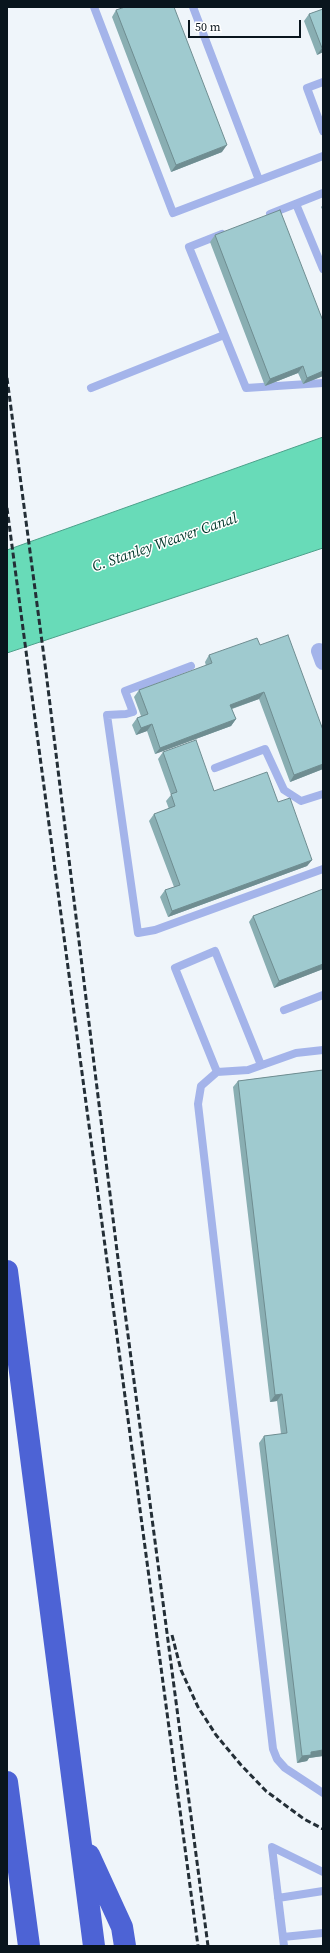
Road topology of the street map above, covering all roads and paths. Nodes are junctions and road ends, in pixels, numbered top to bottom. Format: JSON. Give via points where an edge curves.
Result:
{"nodes":[{"id":1,"x":94,"y":7,"type":"edge"},
{"id":2,"x":193,"y":7,"type":"edge"},
{"id":3,"x":323,"y":82,"type":"edge"},
{"id":4,"x":323,"y":131,"type":"edge"},
{"id":5,"x":323,"y":156,"type":"edge"},
{"id":6,"x":259,"y":180,"type":"junction"},
{"id":7,"x":323,"y":193,"type":"edge"},
{"id":8,"x":296,"y":204,"type":"junction"},
{"id":9,"x":260,"y":218,"type":"edge"},
{"id":10,"x":231,"y":230,"type":"edge"},
{"id":11,"x":323,"y":269,"type":"edge"},
{"id":12,"x":224,"y":335,"type":"junction"},
{"id":13,"x":323,"y":384,"type":"edge"},
{"id":14,"x":91,"y":388,"type":"dead end"},
{"id":15,"x":191,"y":666,"type":"dead end"},
{"id":16,"x":215,"y":768,"type":"dead end"},
{"id":17,"x":323,"y":794,"type":"edge"},
{"id":18,"x":323,"y":869,"type":"edge"},
{"id":19,"x":323,"y":995,"type":"edge"},
{"id":20,"x":284,"y":1010,"type":"dead end"},
{"id":21,"x":323,"y":1050,"type":"edge"},
{"id":22,"x":261,"y":1065,"type":"junction"},
{"id":23,"x":217,"y":1072,"type":"junction"},
{"id":24,"x":7,"y":1271,"type":"edge"},
{"id":25,"x":7,"y":1782,"type":"edge"},
{"id":26,"x":323,"y":1786,"type":"edge"},
{"id":27,"x":313,"y":1787,"type":"junction"},
{"id":28,"x":323,"y":1793,"type":"edge"},
{"id":29,"x":79,"y":1834,"type":"junction"},
{"id":30,"x":323,"y":1872,"type":"edge"},
{"id":31,"x":323,"y":1891,"type":"edge"},
{"id":32,"x":278,"y":1898,"type":"junction"},
{"id":33,"x":323,"y":1933,"type":"edge"},
{"id":34,"x":283,"y":1937,"type":"junction"},
{"id":35,"x":29,"y":1946,"type":"edge"},
{"id":36,"x":94,"y":1946,"type":"edge"},
{"id":37,"x":125,"y":1946,"type":"edge"},
{"id":38,"x":284,"y":1946,"type":"edge"}],
"edges":[{"from":1,"to":6,"type":"lane","via":[[173,213]]},
{"from":2,"to":6,"type":"lane"},
{"from":3,"to":4,"type":"lane","via":[[307,88]]},
{"from":5,"to":6,"type":"lane"},
{"from":7,"to":8,"type":"lane"},
{"from":8,"to":9,"type":"lane"},
{"from":8,"to":11,"type":"lane"},
{"from":10,"to":12,"type":"lane","via":[[188,247]]},
{"from":12,"to":13,"type":"lane","via":[[246,388]]},
{"from":12,"to":14,"type":"lane"},
{"from":15,"to":18,"type":"lane","via":[[125,691],[133,712],[107,715],[138,933],[155,930]]},
{"from":16,"to":17,"type":"lane","via":[[265,749],[284,790],[301,801]]},
{"from":19,"to":20,"type":"lane"},
{"from":21,"to":22,"type":"lane","via":[[296,1053]]},
{"from":22,"to":23,"type":"lane","via":[[248,1070]]},
{"from":22,"to":23,"type":"lane","via":[[215,951],[175,968]]},
{"from":23,"to":27,"type":"lane","via":[[201,1086],[198,1104],[273,1749],[285,1768]]},
{"from":24,"to":29,"type":"highway"},
{"from":25,"to":35,"type":"highway"},
{"from":26,"to":27,"type":"lane"},
{"from":27,"to":28,"type":"lane"},
{"from":29,"to":36,"type":"highway"},
{"from":29,"to":37,"type":"highway","via":[[122,1927]]},
{"from":30,"to":32,"type":"lane","via":[[272,1847]]},
{"from":31,"to":32,"type":"lane"},
{"from":32,"to":34,"type":"lane"},
{"from":33,"to":34,"type":"lane"},
{"from":34,"to":38,"type":"lane"}]}
